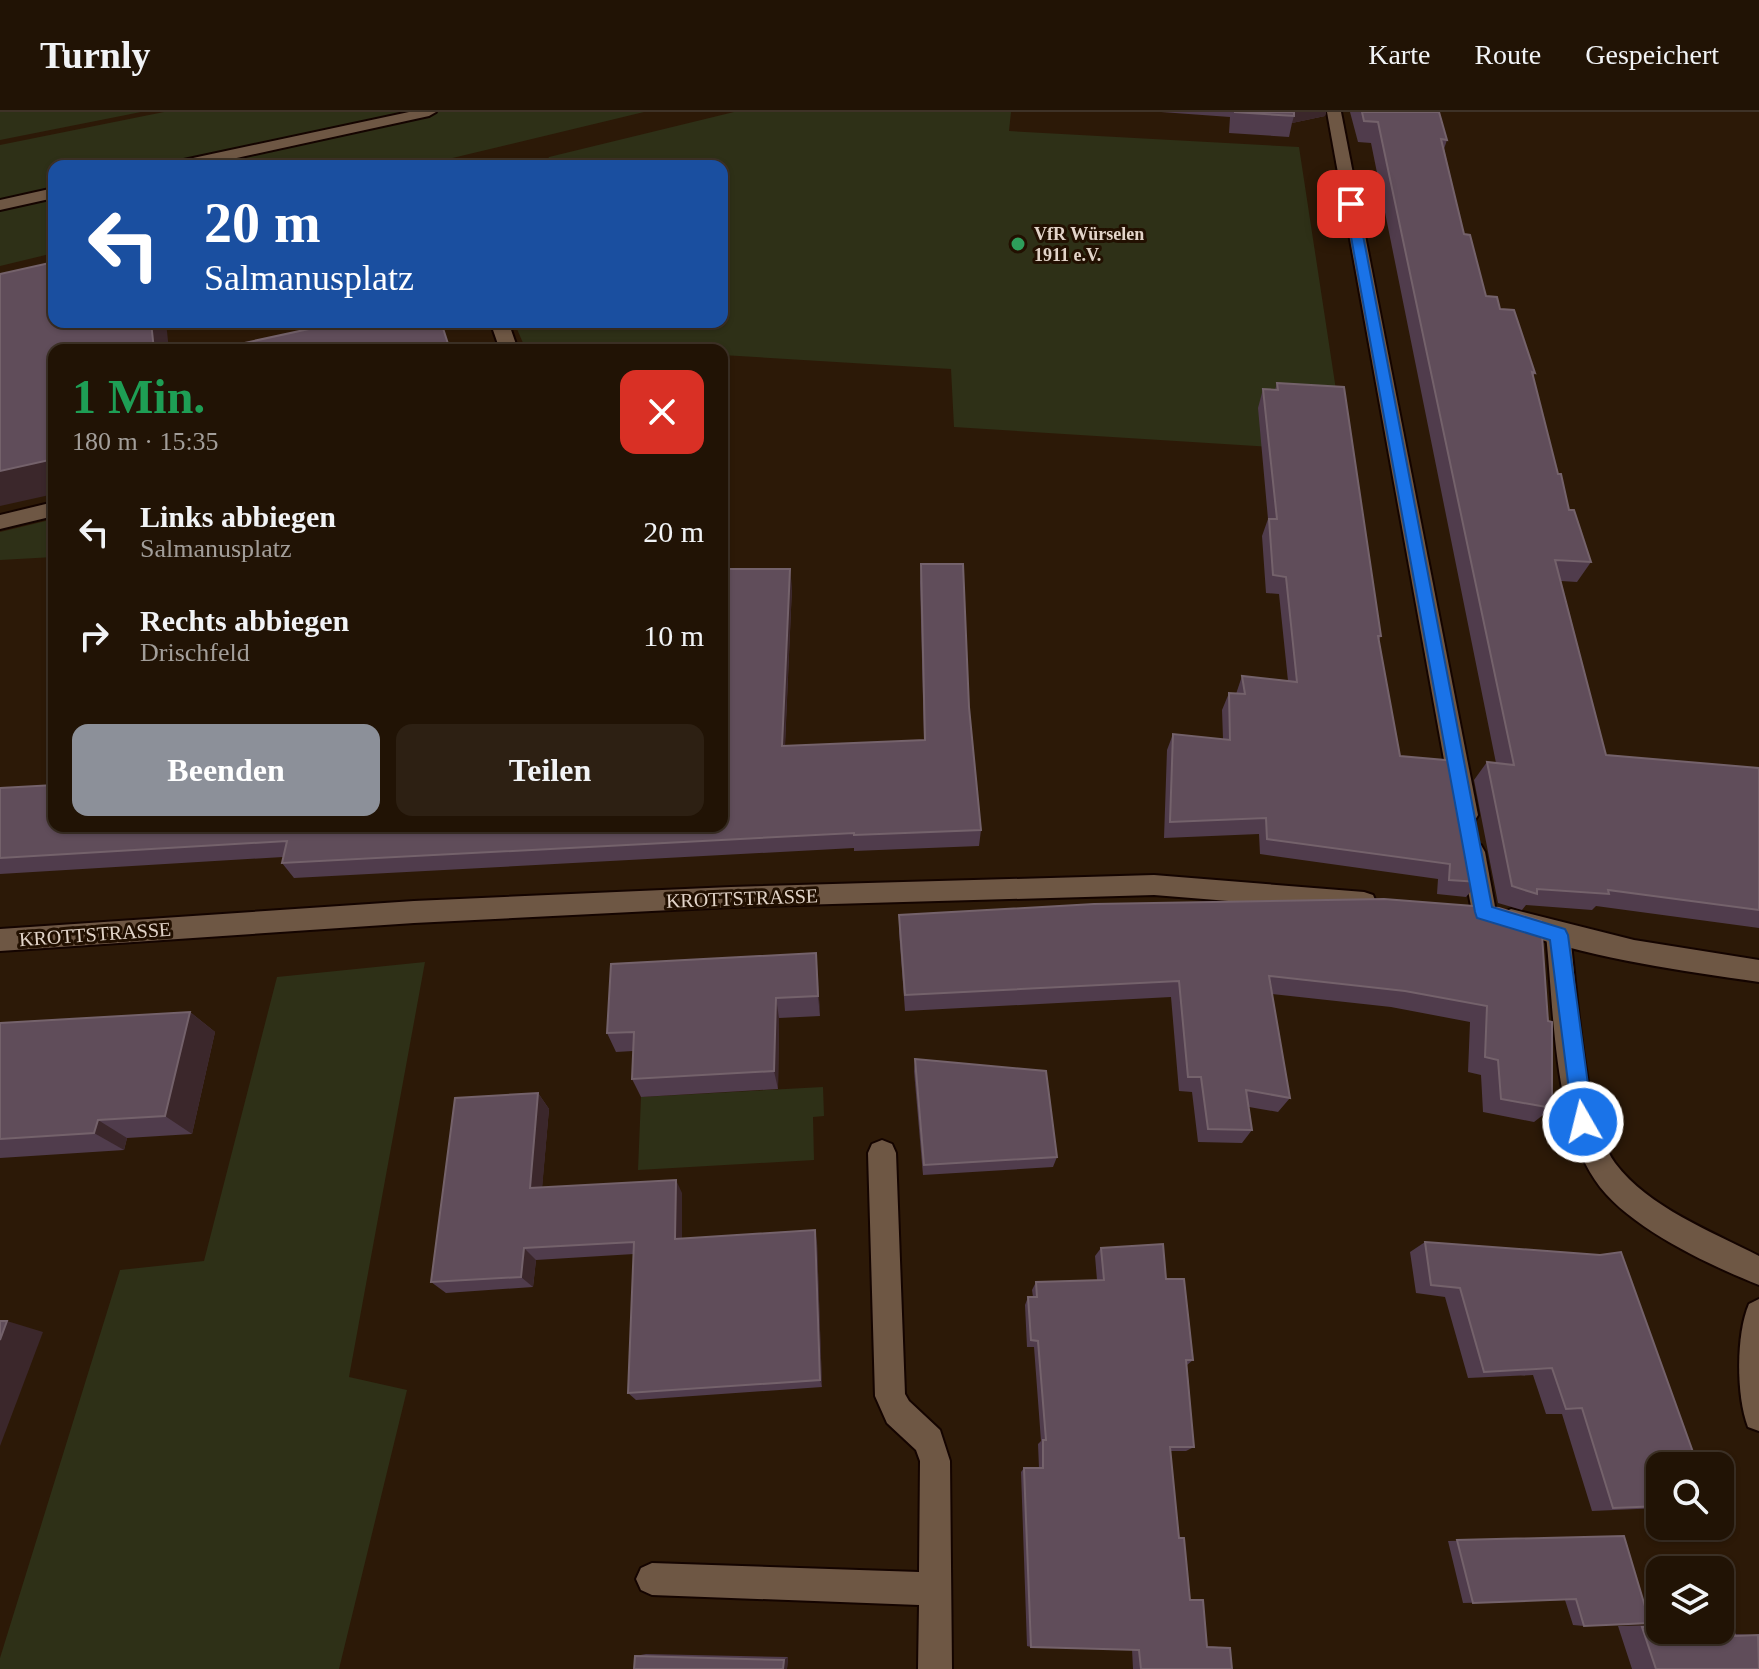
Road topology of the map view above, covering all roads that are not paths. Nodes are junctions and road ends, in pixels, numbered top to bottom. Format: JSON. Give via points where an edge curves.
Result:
{"nodes":[{"id":1,"x":429,"y":112,"type":"edge"},
{"id":2,"x":1334,"y":112,"type":"edge"},
{"id":3,"x":207,"y":160,"type":"edge"},
{"id":4,"x":48,"y":194,"type":"edge"},
{"id":5,"x":0,"y":205,"type":"edge"},
{"id":6,"x":48,"y":510,"type":"edge"},
{"id":7,"x":0,"y":522,"type":"edge"},
{"id":8,"x":1390,"y":904,"type":"edge"},
{"id":9,"x":1453,"y":909,"type":"edge"},
{"id":10,"x":1484,"y":912,"type":"junction"},
{"id":11,"x":1558,"y":935,"type":"junction"},
{"id":12,"x":0,"y":940,"type":"edge"},
{"id":13,"x":1759,"y":971,"type":"edge"},
{"id":14,"x":882,"y":1153,"type":"dead end"},
{"id":15,"x":1759,"y":1271,"type":"edge"},
{"id":16,"x":1759,"y":1314,"type":"edge"},
{"id":17,"x":1759,"y":1416,"type":"edge"},
{"id":18,"x":652,"y":1579,"type":"dead end"},
{"id":19,"x":935,"y":1589,"type":"junction"},
{"id":20,"x":935,"y":1669,"type":"edge"}],
"edges":[{"from":1,"to":3,"type":"street"},
{"from":2,"to":10,"type":"street"},
{"from":4,"to":5,"type":"street"},
{"from":6,"to":7,"type":"street"},
{"from":8,"to":12,"type":"street","name":"KROTTSTRASSE","via":[[1138,885],[429,911]]},
{"from":9,"to":10,"type":"street"},
{"from":10,"to":11,"type":"street"},
{"from":11,"to":13,"type":"street","via":[[1678,961]]},
{"from":11,"to":15,"type":"street","via":[[1583,1122],[1604,1171],[1648,1212]]},
{"from":14,"to":19,"type":"street","via":[[890,1396],[898,1412],[929,1441],[935,1461]]},
{"from":16,"to":17,"type":"street","via":[[1754,1368]]},
{"from":18,"to":19,"type":"street"},
{"from":19,"to":20,"type":"street"}]}
